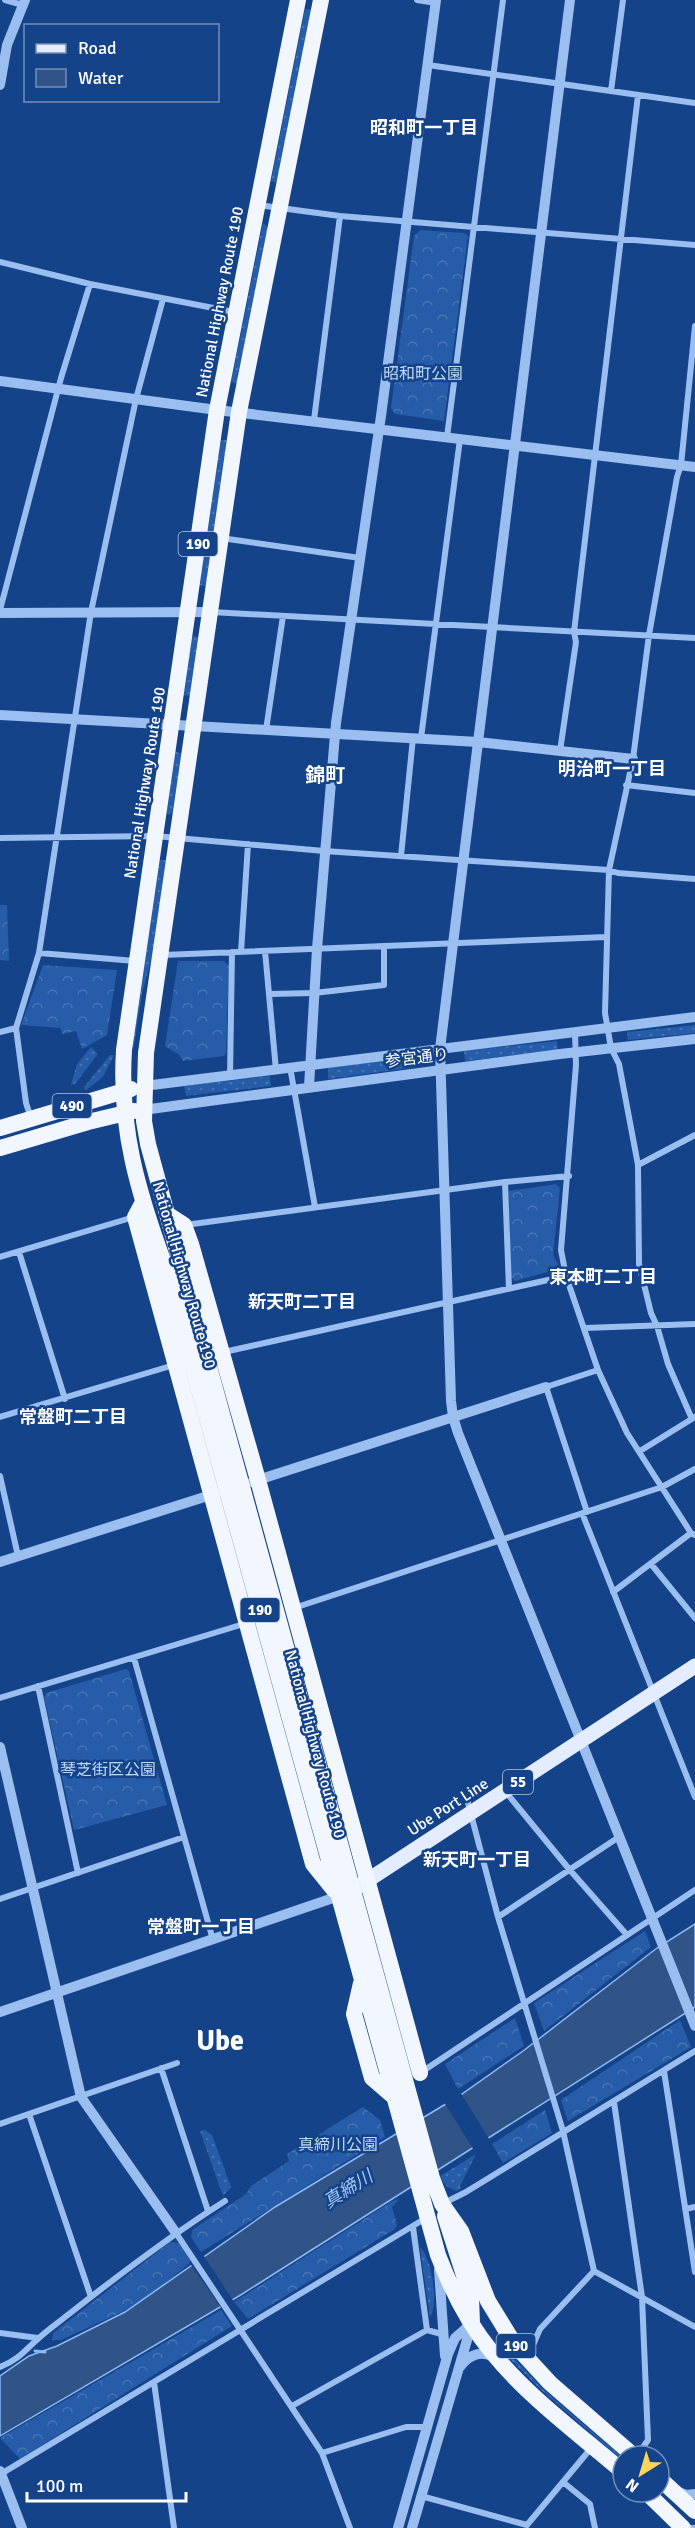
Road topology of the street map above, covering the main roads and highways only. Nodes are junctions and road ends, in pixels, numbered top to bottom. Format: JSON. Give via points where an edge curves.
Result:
{"nodes":[{"id":1,"x":298,"y":0,"type":"edge"},
{"id":2,"x":321,"y":0,"type":"edge"},
{"id":3,"x":144,"y":1086,"type":"junction"},
{"id":4,"x":122,"y":1092,"type":"junction"},
{"id":5,"x":143,"y":1110,"type":"junction"},
{"id":6,"x":123,"y":1112,"type":"junction"},
{"id":7,"x":0,"y":1128,"type":"edge"},
{"id":8,"x":0,"y":1148,"type":"edge"},
{"id":9,"x":139,"y":1210,"type":"junction"},
{"id":10,"x":199,"y":1359,"type":"junction"},
{"id":11,"x":695,"y":1666,"type":"edge"},
{"id":12,"x":368,"y":1881,"type":"junction"},
{"id":13,"x":345,"y":1893,"type":"junction"},
{"id":14,"x":420,"y":2073,"type":"road end"},
{"id":15,"x":408,"y":2123,"type":"junction"},
{"id":16,"x":425,"y":2183,"type":"junction"},
{"id":17,"x":442,"y":2204,"type":"junction"},
{"id":18,"x":472,"y":2323,"type":"junction"},
{"id":19,"x":515,"y":2345,"type":"junction"},
{"id":20,"x":621,"y":2444,"type":"edge"},
{"id":21,"x":611,"y":2462,"type":"edge"},
{"id":22,"x":671,"y":2488,"type":"edge"},
{"id":23,"x":658,"y":2504,"type":"edge"},
{"id":24,"x":695,"y":2511,"type":"edge"},
{"id":25,"x":679,"y":2524,"type":"edge"}],
"edges":[{"from":1,"to":4,"type":"highway","name":"National Highway Route 190","number":"190","via":[[217,410],[136,961]]},
{"from":2,"to":3,"type":"highway","name":"National Highway Route 190","number":"190","via":[[239,412]]},
{"from":3,"to":4,"type":"highway","number":"490"},
{"from":3,"to":5,"type":"highway","name":"National Highway Route 190","number":"190"},
{"from":4,"to":6,"type":"highway","name":"National Highway Route 190","number":"190"},
{"from":4,"to":7,"type":"highway","number":"490"},
{"from":5,"to":6,"type":"highway","number":"490"},
{"from":5,"to":10,"type":"highway","name":"National Highway Route 190","number":"190","via":[[167,1214],[179,1232]]},
{"from":6,"to":8,"type":"highway","number":"490"},
{"from":6,"to":9,"type":"highway","name":"National Highway Route 190","number":"190"},
{"from":9,"to":10,"type":"highway"},
{"from":9,"to":10,"type":"highway","name":"National Highway Route 190","number":"190","via":[[151,1227]]},
{"from":10,"to":12,"type":"highway","via":[[258,1480]]},
{"from":10,"to":13,"type":"highway","name":"National Highway Route 190","number":"190","via":[[226,1490]]},
{"from":11,"to":12,"type":"main road","name":"Ube Port Line","number":"55","via":[[505,1791],[469,1806]]},
{"from":12,"to":13,"type":"main road","name":"Ube Port Line","number":"55"},
{"from":12,"to":14,"type":"highway"},
{"from":13,"to":15,"type":"highway","name":"National Highway Route 190","number":"190","via":[[405,2083]]},
{"from":13,"to":15,"type":"highway","name":"National Highway Route 190","number":"190","via":[[361,1979],[394,2097]]},
{"from":15,"to":16,"type":"highway","name":"National Highway Route 190","number":"190"},
{"from":16,"to":17,"type":"highway","name":"National Highway Route 190","number":"190"},
{"from":16,"to":18,"type":"highway","name":"National Highway Route 190","number":"190","via":[[419,2222]]},
{"from":17,"to":18,"type":"highway","via":[[471,2297]]},
{"from":17,"to":19,"type":"highway","name":"National Highway Route 190","number":"190","via":[[461,2231],[488,2301]]},
{"from":18,"to":19,"type":"highway","via":[[493,2328]]},
{"from":18,"to":21,"type":"highway","name":"National Highway Route 190","number":"190","via":[[494,2357]]},
{"from":19,"to":20,"type":"highway","name":"National Highway Route 190","number":"190","via":[[550,2383]]},
{"from":22,"to":24,"type":"highway"},
{"from":23,"to":25,"type":"highway"}]}
